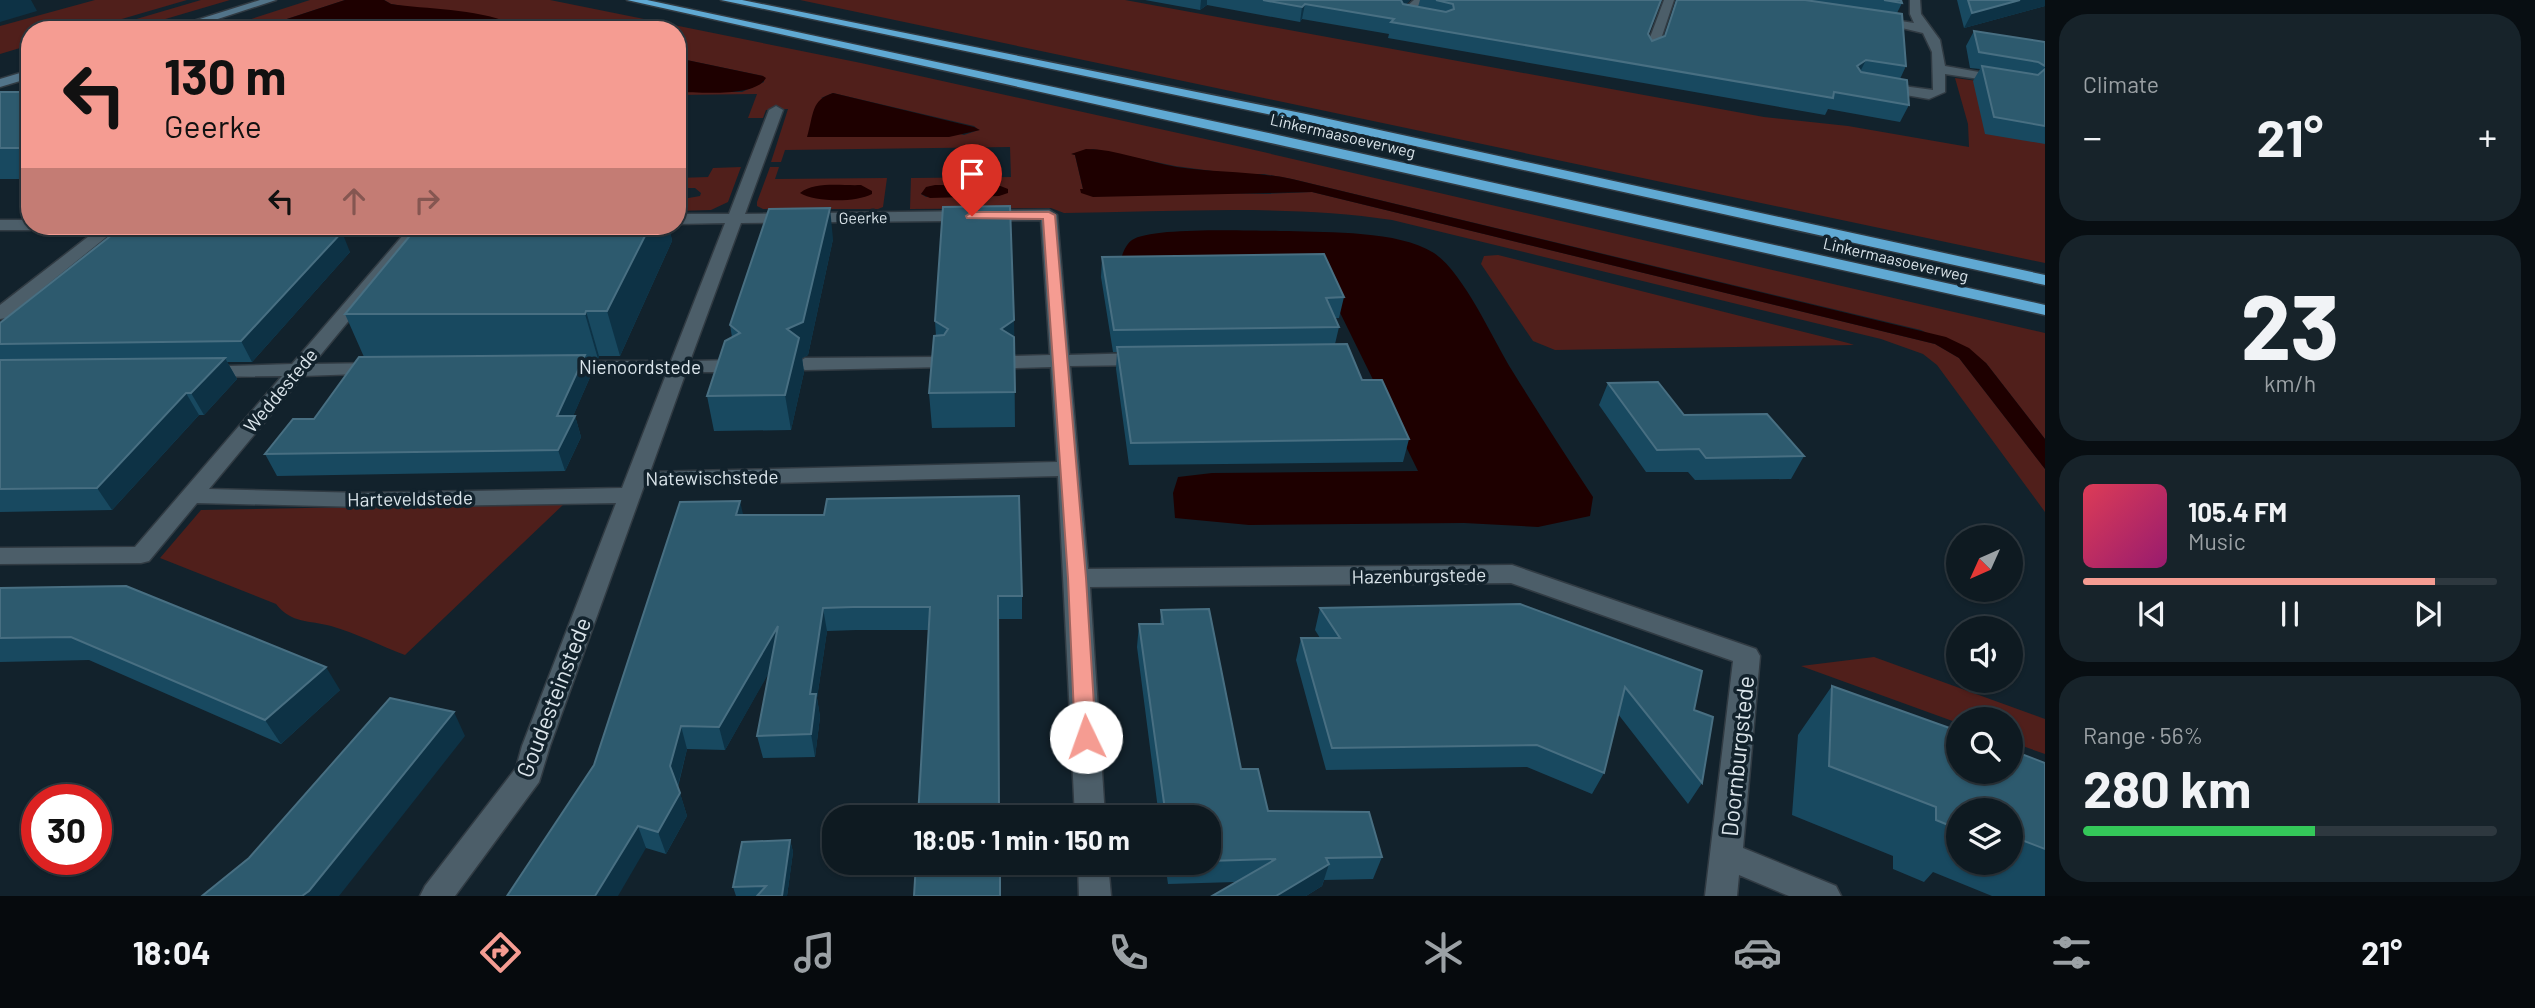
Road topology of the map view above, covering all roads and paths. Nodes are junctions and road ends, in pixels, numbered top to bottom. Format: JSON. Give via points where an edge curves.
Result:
{"nodes":[{"id":1,"x":271,"y":0,"type":"edge"},
{"id":2,"x":632,"y":0,"type":"edge"},
{"id":3,"x":726,"y":0,"type":"edge"},
{"id":4,"x":1420,"y":0,"type":"edge"},
{"id":5,"x":1669,"y":0,"type":"edge"},
{"id":6,"x":1915,"y":0,"type":"edge"},
{"id":7,"x":1430,"y":19,"type":"edge"},
{"id":8,"x":1868,"y":19,"type":"edge"},
{"id":9,"x":201,"y":21,"type":"edge"},
{"id":10,"x":1921,"y":27,"type":"junction"},
{"id":11,"x":1651,"y":51,"type":"edge"},
{"id":12,"x":21,"y":68,"type":"edge"},
{"id":13,"x":1939,"y":69,"type":"junction"},
{"id":14,"x":0,"y":73,"type":"edge"},
{"id":15,"x":21,"y":77,"type":"edge"},
{"id":16,"x":2016,"y":82,"type":"edge"},
{"id":17,"x":0,"y":83,"type":"edge"},
{"id":18,"x":1870,"y":85,"type":"edge"},
{"id":19,"x":776,"y":110,"type":"dead end"},
{"id":20,"x":737,"y":218,"type":"junction"},
{"id":21,"x":686,"y":219,"type":"edge"},
{"id":22,"x":0,"y":225,"type":"edge"},
{"id":23,"x":21,"y":225,"type":"edge"},
{"id":24,"x":101,"y":235,"type":"edge"},
{"id":25,"x":411,"y":235,"type":"edge"},
{"id":26,"x":2045,"y":280,"type":"edge"},
{"id":27,"x":2045,"y":310,"type":"edge"},
{"id":28,"x":0,"y":314,"type":"edge"},
{"id":29,"x":1156,"y":359,"type":"edge"},
{"id":30,"x":1060,"y":360,"type":"junction"},
{"id":31,"x":1014,"y":362,"type":"edge"},
{"id":32,"x":936,"y":363,"type":"edge"},
{"id":33,"x":805,"y":364,"type":"dead end"},
{"id":34,"x":681,"y":365,"type":"junction"},
{"id":35,"x":734,"y":366,"type":"edge"},
{"id":36,"x":543,"y":367,"type":"edge"},
{"id":37,"x":392,"y":369,"type":"edge"},
{"id":38,"x":296,"y":370,"type":"junction"},
{"id":39,"x":180,"y":371,"type":"edge"},
{"id":40,"x":1069,"y":469,"type":"junction"},
{"id":41,"x":632,"y":487,"type":"junction"},
{"id":42,"x":192,"y":496,"type":"junction"},
{"id":43,"x":0,"y":556,"type":"edge"},
{"id":44,"x":1077,"y":578,"type":"junction"},
{"id":45,"x":1747,"y":656,"type":"joint"},
{"id":46,"x":1089,"y":805,"type":"edge"},
{"id":47,"x":1727,"y":856,"type":"junction"},
{"id":48,"x":1094,"y":875,"type":"edge"},
{"id":49,"x":436,"y":896,"type":"edge"},
{"id":50,"x":1095,"y":896,"type":"edge"},
{"id":51,"x":1721,"y":896,"type":"edge"},
{"id":52,"x":1825,"y":896,"type":"edge"}],
"edges":[{"from":1,"to":9,"type":"main road"},
{"from":2,"to":27,"type":"highway","name":"Linkermaasoeverweg"},
{"from":3,"to":26,"type":"highway","name":"Linkermaasoeverweg","via":[[1306,118]]},
{"from":4,"to":7,"type":"street","via":[[1404,15]]},
{"from":5,"to":11,"type":"street"},
{"from":6,"to":10,"type":"street"},
{"from":8,"to":10,"type":"street"},
{"from":10,"to":13,"type":"street","via":[[1934,40]]},
{"from":12,"to":14,"type":"main road"},
{"from":13,"to":16,"type":"street"},
{"from":13,"to":18,"type":"street","via":[[1939,92]]},
{"from":15,"to":17,"type":"main road"},
{"from":19,"to":20,"type":"street","name":"Natewischstede"},
{"from":20,"to":21,"type":"street","name":"Geerke"},
{"from":20,"to":30,"type":"street","name":"Geerke","via":[[1049,215]]},
{"from":20,"to":34,"type":"street","name":"Natewischstede"},
{"from":22,"to":23,"type":"street"},
{"from":24,"to":28,"type":"street"},
{"from":25,"to":38,"type":"street","name":"Weddestede"},
{"from":29,"to":30,"type":"street"},
{"from":30,"to":31,"type":"street"},
{"from":30,"to":40,"type":"street"},
{"from":32,"to":33,"type":"street"},
{"from":34,"to":35,"type":"street","name":"Nienoordstede"},
{"from":34,"to":36,"type":"street","name":"Nienoordstede"},
{"from":34,"to":41,"type":"street","name":"Natewischstede"},
{"from":37,"to":38,"type":"street"},
{"from":38,"to":39,"type":"street"},
{"from":38,"to":42,"type":"street","name":"Weddestede"},
{"from":40,"to":41,"type":"street","name":"Natewischstede"},
{"from":40,"to":44,"type":"street"},
{"from":41,"to":42,"type":"street","name":"Harteveldstede","via":[[363,500]]},
{"from":41,"to":49,"type":"street","name":"Goudesteinstede","via":[[529,773]]},
{"from":42,"to":43,"type":"street","name":"Weddestede","via":[[141,555]]},
{"from":44,"to":45,"type":"street","name":"Hazenburgstede","via":[[1512,574]]},
{"from":44,"to":46,"type":"street"},
{"from":45,"to":47,"type":"street","name":"Doornburgstede"},
{"from":47,"to":51,"type":"street","name":"Doornburgstede"},
{"from":47,"to":52,"type":"street","name":"Doornburgstede"},
{"from":48,"to":50,"type":"street"}]}
